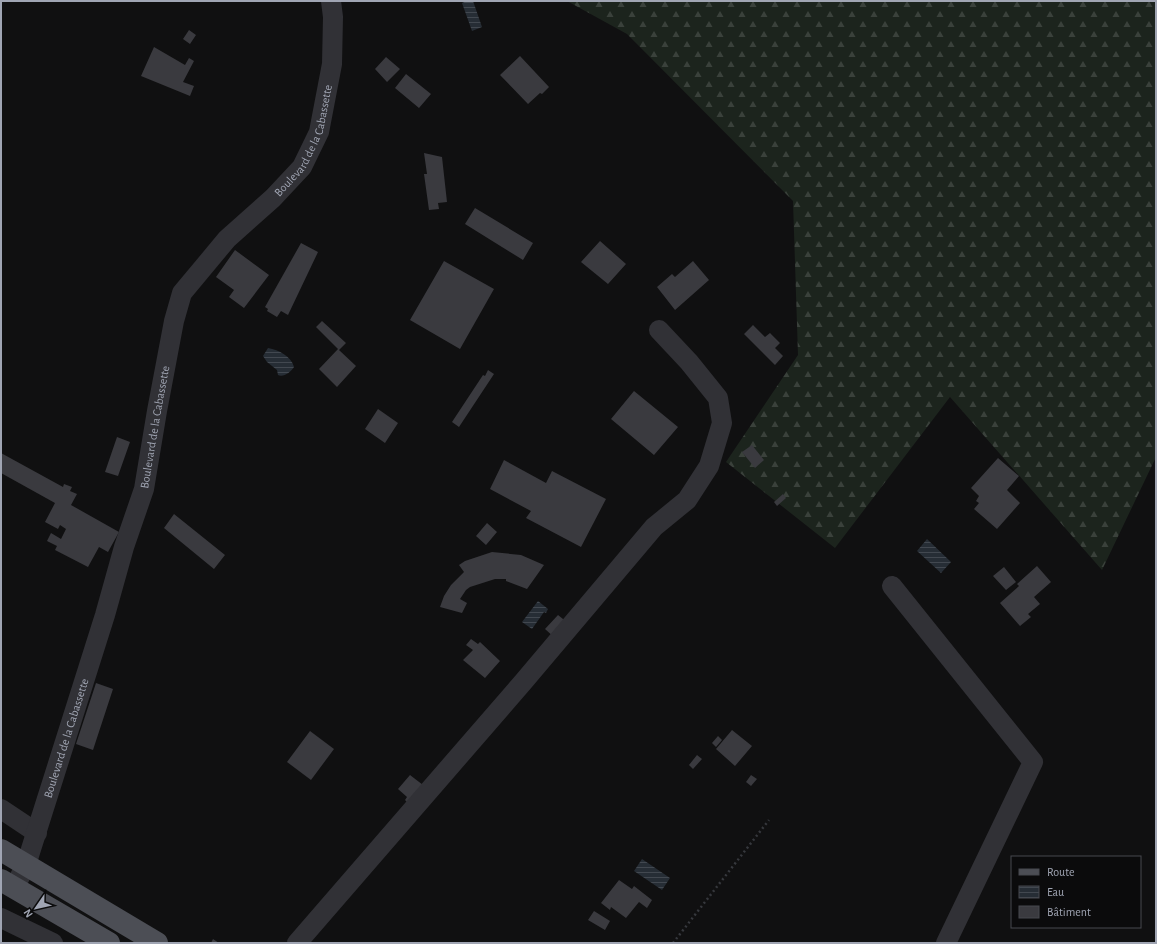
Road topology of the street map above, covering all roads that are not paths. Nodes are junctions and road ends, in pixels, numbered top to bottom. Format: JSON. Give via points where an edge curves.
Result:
{"nodes":[{"id":1,"x":331,"y":1,"type":"edge"},
{"id":2,"x":659,"y":330,"type":"dead end"},
{"id":3,"x":892,"y":586,"type":"dead end"},
{"id":4,"x":1,"y":809,"type":"edge"},
{"id":5,"x":37,"y":833,"type":"junction"},
{"id":6,"x":1,"y":850,"type":"edge"},
{"id":7,"x":26,"y":865,"type":"junction"},
{"id":8,"x":8,"y":884,"type":"edge"},
{"id":9,"x":9,"y":929,"type":"edge"},
{"id":10,"x":53,"y":943,"type":"edge"},
{"id":11,"x":109,"y":943,"type":"edge"},
{"id":12,"x":157,"y":943,"type":"edge"},
{"id":13,"x":297,"y":943,"type":"edge"},
{"id":14,"x":946,"y":943,"type":"edge"}],
"edges":[{"from":1,"to":5,"type":"street","name":"Boulevard de la Cabassette","via":[[332,64],[319,132],[302,167],[273,198],[227,239],[182,293],[172,329],[144,489]]},
{"from":2,"to":13,"type":"street","via":[[690,362],[718,398],[722,423],[709,466],[687,500],[654,527]]},
{"from":3,"to":14,"type":"street","via":[[1033,762]]},
{"from":4,"to":5,"type":"street"},
{"from":5,"to":7,"type":"street","name":"Boulevard de la Cabassette"},
{"from":6,"to":7,"type":"main road"},
{"from":7,"to":8,"type":"street","name":"Boulevard de la Cabassette"},
{"from":7,"to":12,"type":"main road"},
{"from":8,"to":11,"type":"main road"},
{"from":9,"to":10,"type":"street"}]}
